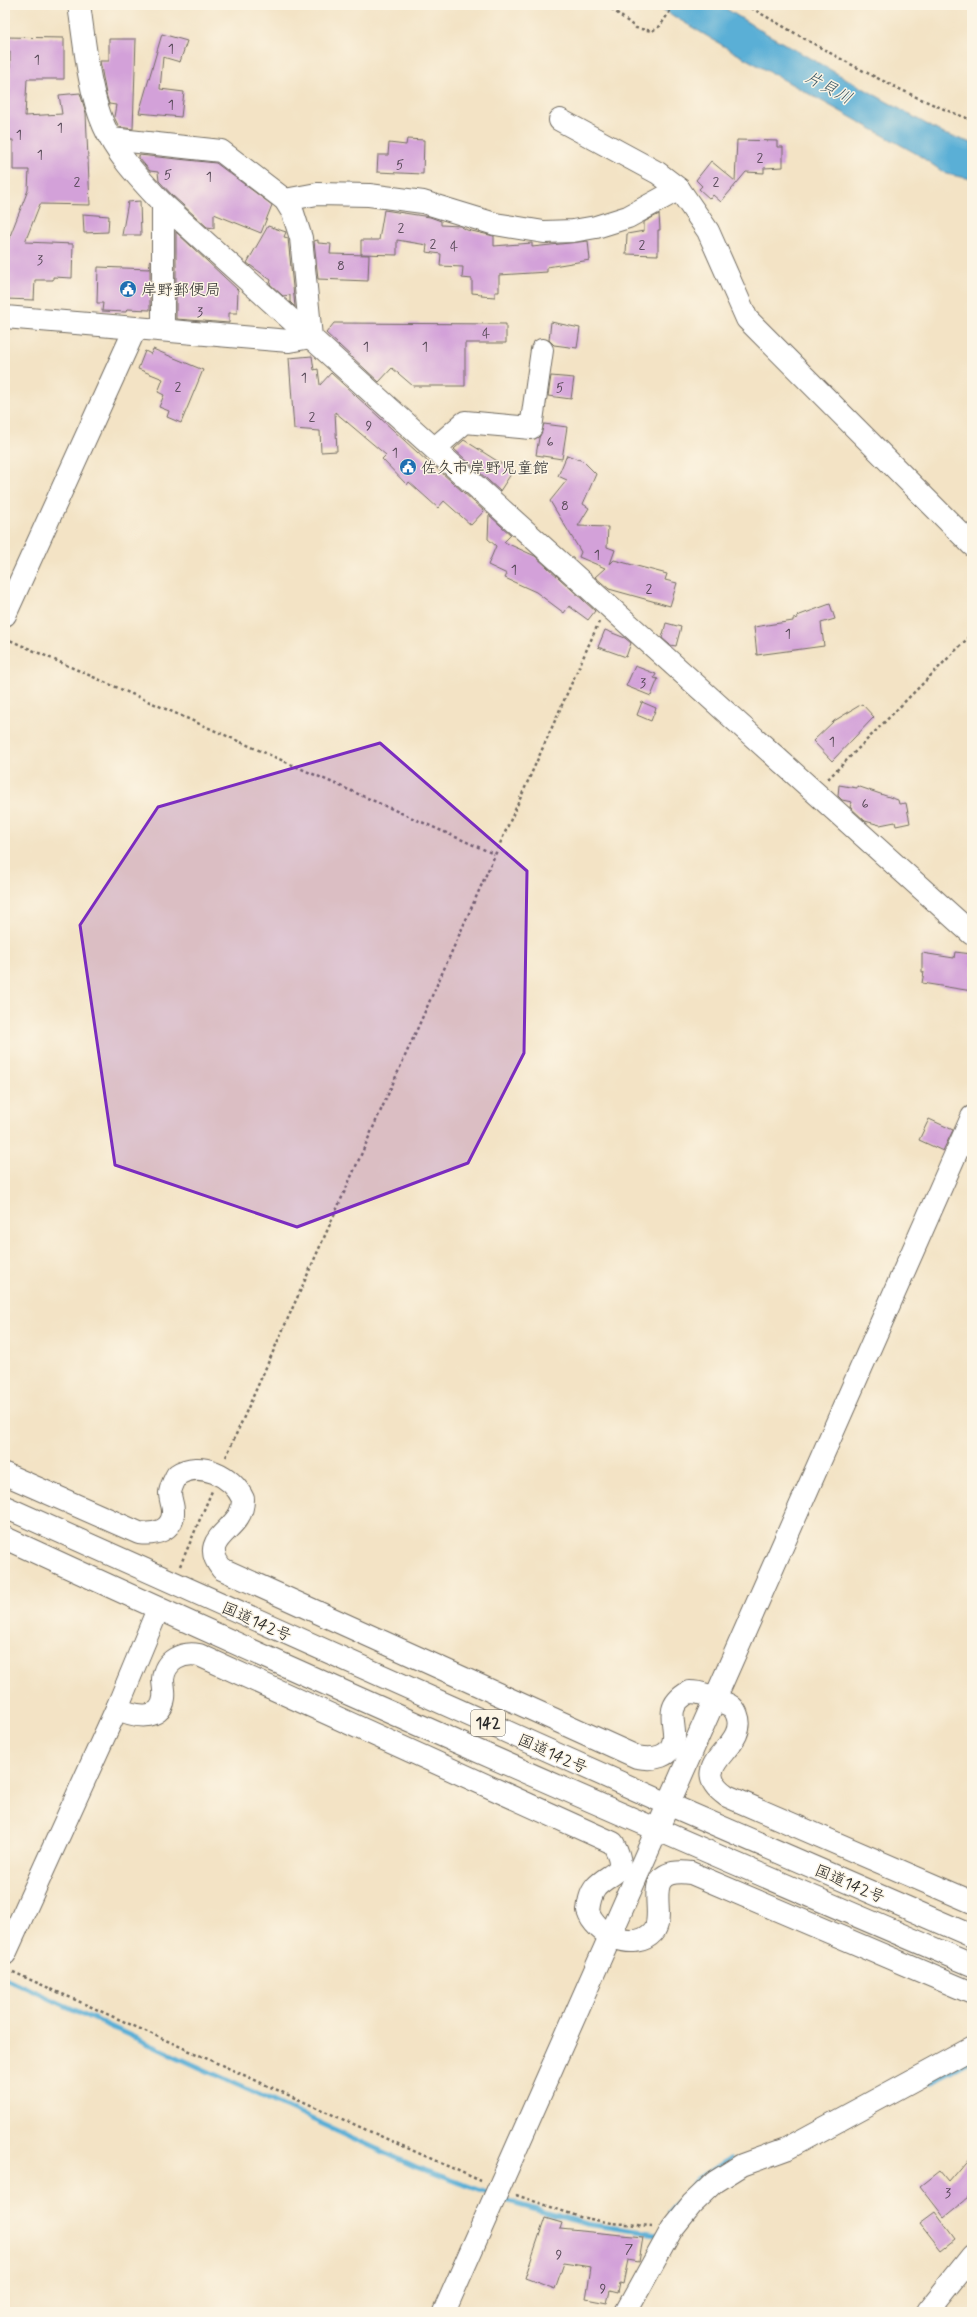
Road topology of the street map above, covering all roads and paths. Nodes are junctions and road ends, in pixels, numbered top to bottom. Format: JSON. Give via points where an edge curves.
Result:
{"nodes":[{"id":1,"x":79,"y":5,"type":"edge"},
{"id":2,"x":607,"y":5,"type":"edge"},
{"id":3,"x":674,"y":5,"type":"edge"},
{"id":4,"x":746,"y":5,"type":"edge"},
{"id":5,"x":560,"y":120,"type":"dead end"},
{"id":6,"x":972,"y":120,"type":"edge"},
{"id":7,"x":111,"y":140,"type":"junction"},
{"id":8,"x":679,"y":189,"type":"junction"},
{"id":9,"x":285,"y":200,"type":"junction"},
{"id":10,"x":163,"y":204,"type":"junction"},
{"id":11,"x":5,"y":317,"type":"edge"},
{"id":12,"x":135,"y":329,"type":"junction"},
{"id":13,"x":163,"y":330,"type":"junction"},
{"id":14,"x":311,"y":337,"type":"junction"},
{"id":15,"x":542,"y":350,"type":"dead end"},
{"id":16,"x":435,"y":448,"type":"junction"},
{"id":17,"x":972,"y":545,"type":"edge"},
{"id":18,"x":607,"y":603,"type":"junction"},
{"id":19,"x":5,"y":615,"type":"edge"},
{"id":20,"x":972,"y":634,"type":"edge"},
{"id":21,"x":5,"y":638,"type":"edge"},
{"id":22,"x":815,"y":792,"type":"junction"},
{"id":23,"x":494,"y":854,"type":"junction"},
{"id":24,"x":972,"y":934,"type":"edge"},
{"id":25,"x":972,"y":1118,"type":"edge"},
{"id":26,"x":5,"y":1474,"type":"edge"},
{"id":27,"x":218,"y":1475,"type":"junction"},
{"id":28,"x":5,"y":1507,"type":"edge"},
{"id":29,"x":5,"y":1538,"type":"edge"},
{"id":30,"x":172,"y":1582,"type":"junction"},
{"id":31,"x":158,"y":1609,"type":"junction"},
{"id":32,"x":715,"y":1699,"type":"junction"},
{"id":33,"x":117,"y":1708,"type":"junction"},
{"id":34,"x":668,"y":1804,"type":"junction"},
{"id":35,"x":655,"y":1830,"type":"junction"},
{"id":36,"x":972,"y":1902,"type":"edge"},
{"id":37,"x":610,"y":1936,"type":"junction"},
{"id":38,"x":972,"y":1936,"type":"edge"},
{"id":39,"x":9,"y":1963,"type":"edge"},
{"id":40,"x":972,"y":1965,"type":"edge"},
{"id":41,"x":972,"y":1993,"type":"edge"},
{"id":42,"x":972,"y":2048,"type":"edge"},
{"id":43,"x":499,"y":2189,"type":"junction"},
{"id":44,"x":672,"y":2229,"type":"junction"},
{"id":45,"x":972,"y":2256,"type":"edge"},
{"id":46,"x":444,"y":2312,"type":"edge"},
{"id":47,"x":626,"y":2312,"type":"edge"},
{"id":48,"x":927,"y":2312,"type":"edge"}],
"edges":[{"from":1,"to":7,"type":"main road","via":[[91,81],[103,125]]},
{"from":2,"to":3,"type":"path","via":[[636,28],[652,31],[660,26]]},
{"from":4,"to":6,"type":"path","via":[[878,78],[944,110]]},
{"from":5,"to":8,"type":"main road","via":[[658,173]]},
{"from":7,"to":9,"type":"main road","via":[[221,151]]},
{"from":7,"to":10,"type":"main road","via":[[138,177]]},
{"from":8,"to":9,"type":"main road","via":[[628,217],[596,227],[544,232],[495,224],[423,202],[369,195],[316,194]]},
{"from":8,"to":17,"type":"main road","via":[[708,231],[747,319]]},
{"from":9,"to":14,"type":"main road","via":[[294,213],[301,238]]},
{"from":10,"to":13,"type":"main road"},
{"from":10,"to":14,"type":"main road"},
{"from":11,"to":12,"type":"main road"},
{"from":12,"to":13,"type":"main road"},
{"from":12,"to":19,"type":"main road"},
{"from":13,"to":14,"type":"main road","via":[[289,341]]},
{"from":14,"to":16,"type":"main road"},
{"from":15,"to":16,"type":"main road","via":[[531,428],[465,422]]},
{"from":16,"to":18,"type":"main road"},
{"from":18,"to":22,"type":"main road"},
{"from":18,"to":23,"type":"path"},
{"from":20,"to":22,"type":"path"},
{"from":21,"to":23,"type":"path"},
{"from":22,"to":24,"type":"main road"},
{"from":23,"to":27,"type":"path"},
{"from":25,"to":32,"type":"main road"},
{"from":26,"to":27,"type":"main road","via":[[139,1533],[149,1534],[160,1533],[172,1520],[170,1492],[177,1475],[193,1467]]},
{"from":27,"to":30,"type":"path","via":[[186,1555]]},
{"from":27,"to":32,"type":"main road","via":[[233,1482],[243,1499],[239,1516],[217,1539],[214,1555],[222,1569],[630,1754],[648,1759],[666,1754],[674,1738],[673,1709],[682,1696],[689,1692],[700,1692]]},
{"from":28,"to":30,"type":"main road","name":"国道142号","number":"142"},
{"from":29,"to":31,"type":"main road","name":"国道142号","number":"142"},
{"from":30,"to":34,"type":"main road","name":"国道142号","number":"142"},
{"from":31,"to":33,"type":"main road"},
{"from":31,"to":35,"type":"main road","name":"国道142号","number":"142"},
{"from":32,"to":34,"type":"main road"},
{"from":32,"to":36,"type":"main road","via":[[735,1710],[739,1724],[736,1737],[716,1758],[713,1766],[711,1774],[718,1790]]},
{"from":33,"to":37,"type":"main road","via":[[136,1716],[147,1716],[159,1710],[164,1699],[163,1679],[174,1658],[187,1653],[199,1655],[604,1837],[613,1843],[619,1853],[620,1863],[615,1874],[597,1886],[588,1911],[596,1926]]},
{"from":33,"to":39,"type":"main road"},
{"from":34,"to":35,"type":"main road"},
{"from":34,"to":38,"type":"main road","name":"国道142号","number":"142"},
{"from":35,"to":37,"type":"main road"},
{"from":35,"to":40,"type":"main road","name":"国道142号","number":"142"},
{"from":37,"to":41,"type":"main road","via":[[633,1941],[645,1938],[657,1925],[659,1916],[656,1892],[660,1883],[673,1873],[691,1873]]},
{"from":37,"to":43,"type":"main road"},
{"from":39,"to":43,"type":"path"},
{"from":42,"to":44,"type":"main road","via":[[786,2149],[742,2165],[715,2182]]},
{"from":43,"to":44,"type":"path","via":[[580,2217]]},
{"from":43,"to":46,"type":"main road"},
{"from":44,"to":47,"type":"main road"},
{"from":45,"to":48,"type":"main road"}]}
